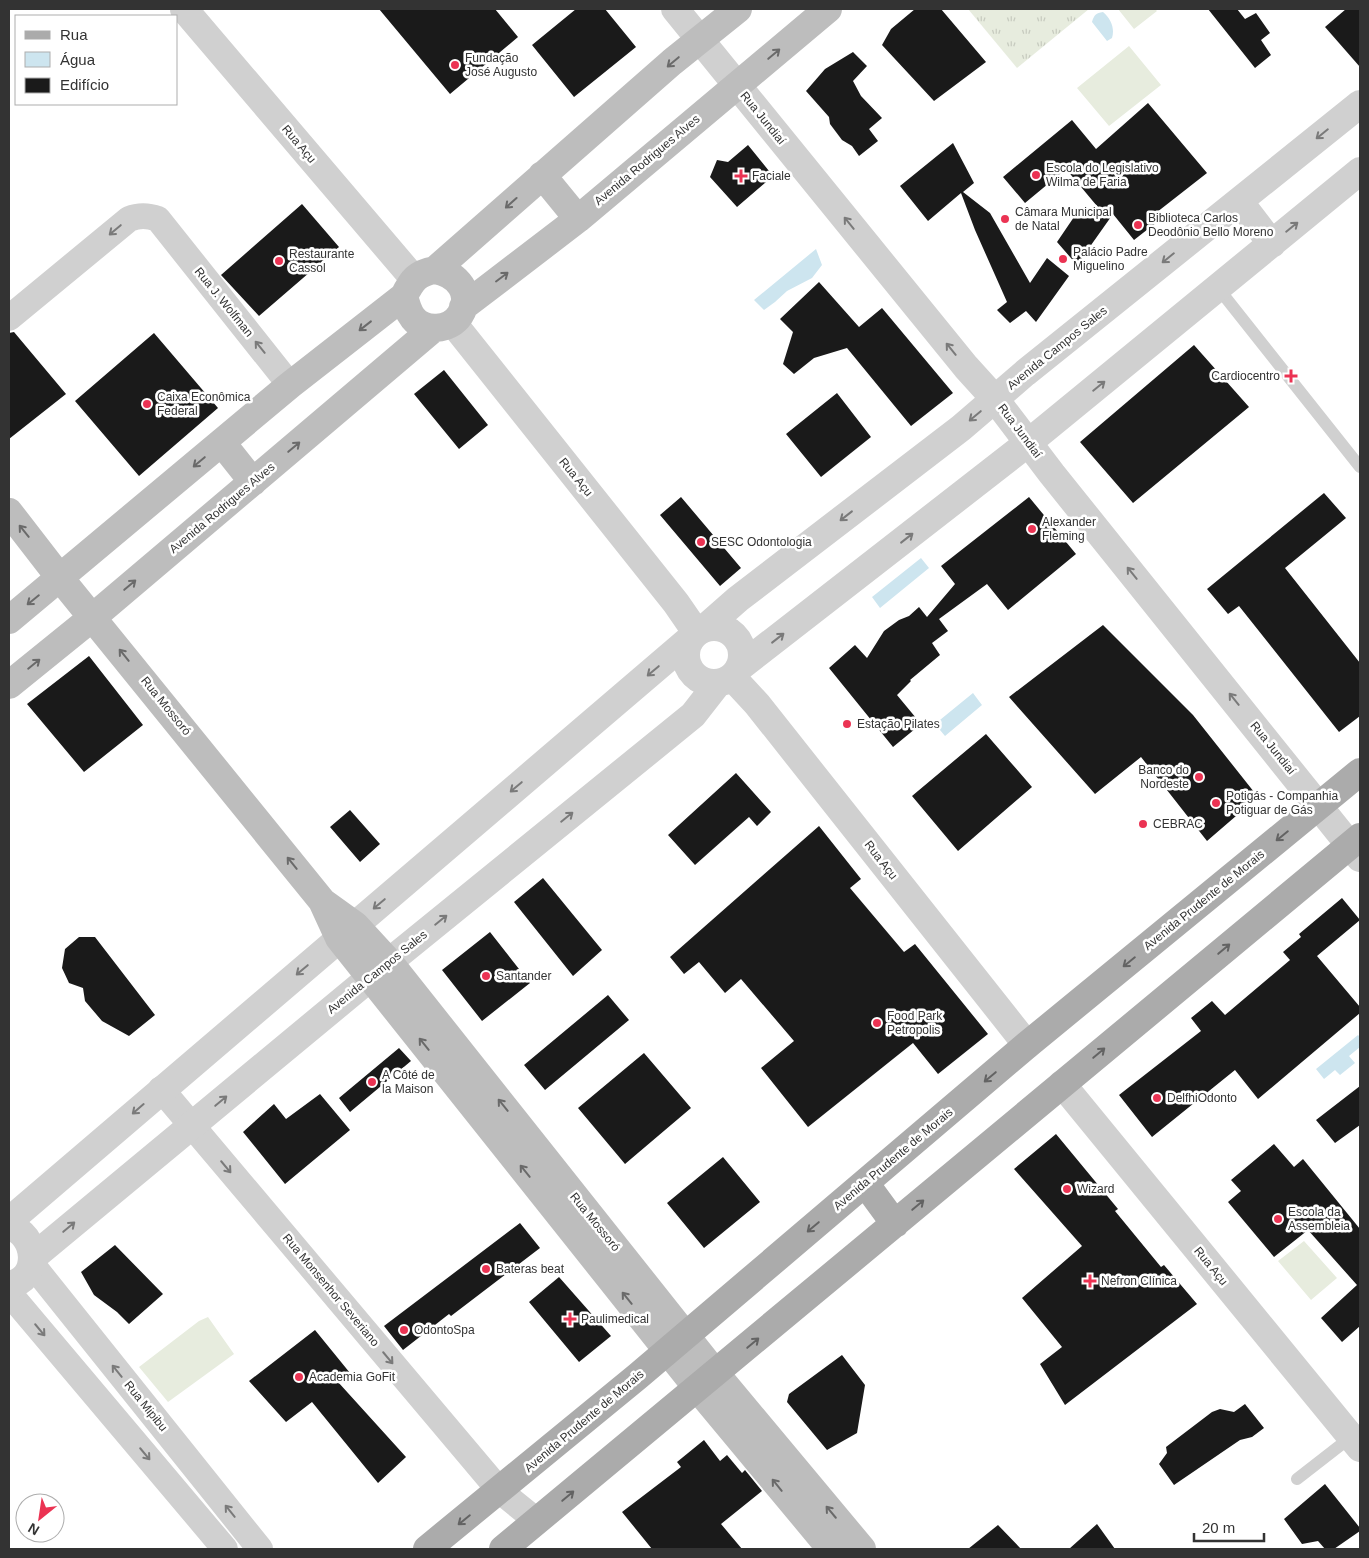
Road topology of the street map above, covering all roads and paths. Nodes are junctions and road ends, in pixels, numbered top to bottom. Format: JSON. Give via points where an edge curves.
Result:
{"nodes":[{"id":1,"x":184,"y":9,"type":"edge"},
{"id":2,"x":675,"y":9,"type":"edge"},
{"id":3,"x":738,"y":9,"type":"edge"},
{"id":4,"x":828,"y":9,"type":"edge"},
{"id":5,"x":700,"y":40,"type":"junction"},
{"id":6,"x":736,"y":85,"type":"junction"},
{"id":7,"x":1360,"y":104,"type":"edge"},
{"id":8,"x":1360,"y":171,"type":"edge"},
{"id":9,"x":542,"y":175,"type":"junction"},
{"id":10,"x":1239,"y":201,"type":"junction"},
{"id":11,"x":578,"y":219,"type":"junction"},
{"id":12,"x":1272,"y":244,"type":"junction"},
{"id":13,"x":418,"y":282,"type":"junction"},
{"id":14,"x":1218,"y":288,"type":"junction"},
{"id":15,"x":9,"y":318,"type":"edge"},
{"id":16,"x":450,"y":319,"type":"junction"},
{"id":17,"x":290,"y":385,"type":"junction"},
{"id":18,"x":995,"y":399,"type":"junction"},
{"id":19,"x":222,"y":443,"type":"junction"},
{"id":20,"x":1028,"y":443,"type":"junction"},
{"id":21,"x":1360,"y":467,"type":"edge"},
{"id":22,"x":253,"y":482,"type":"junction"},
{"id":23,"x":9,"y":512,"type":"edge"},
{"id":24,"x":60,"y":578,"type":"junction"},
{"id":25,"x":93,"y":617,"type":"junction"},
{"id":26,"x":9,"y":620,"type":"edge"},
{"id":27,"x":697,"y":633,"type":"junction"},
{"id":28,"x":730,"y":676,"type":"junction"},
{"id":29,"x":9,"y":685,"type":"edge"},
{"id":30,"x":1360,"y":772,"type":"edge"},
{"id":31,"x":1319,"y":805,"type":"junction"},
{"id":32,"x":1357,"y":846,"type":"edge"},
{"id":33,"x":347,"y":931,"type":"junction"},
{"id":34,"x":380,"y":970,"type":"junction"},
{"id":35,"x":1027,"y":1045,"type":"junction"},
{"id":36,"x":1062,"y":1084,"type":"junction"},
{"id":37,"x":161,"y":1089,"type":"junction"},
{"id":38,"x":192,"y":1125,"type":"junction"},
{"id":39,"x":865,"y":1183,"type":"junction"},
{"id":40,"x":9,"y":1221,"type":"edge"},
{"id":41,"x":895,"y":1224,"type":"junction"},
{"id":42,"x":9,"y":1226,"type":"edge"},
{"id":43,"x":31,"y":1261,"type":"junction"},
{"id":44,"x":9,"y":1285,"type":"edge"},
{"id":45,"x":9,"y":1293,"type":"edge"},
{"id":46,"x":677,"y":1343,"type":"junction"},
{"id":47,"x":707,"y":1381,"type":"junction"},
{"id":48,"x":1355,"y":1443,"type":"edge"},
{"id":49,"x":1297,"y":1479,"type":"dead end"},
{"id":50,"x":500,"y":1491,"type":"junction"},
{"id":51,"x":537,"y":1521,"type":"junction"},
{"id":52,"x":225,"y":1549,"type":"edge"},
{"id":53,"x":260,"y":1549,"type":"edge"},
{"id":54,"x":427,"y":1549,"type":"edge"},
{"id":55,"x":503,"y":1549,"type":"edge"},
{"id":56,"x":831,"y":1549,"type":"edge"},
{"id":57,"x":862,"y":1549,"type":"edge"}],
"edges":[{"from":1,"to":13,"type":"street","name":"Rua Açu"},
{"from":2,"to":5,"type":"street","name":"Rua Jundiaí"},
{"from":3,"to":5,"type":"main road"},
{"from":6,"to":4,"type":"main road","name":"Avenida Rodrigues Alves","one_way":true},
{"from":5,"to":6,"type":"street","name":"Rua Jundiaí"},
{"from":5,"to":9,"type":"main road","one_way":true},
{"from":6,"to":11,"type":"main road","name":"Avenida Rodrigues Alves"},
{"from":18,"to":6,"type":"street","name":"Rua Jundiaí","one_way":true},
{"from":7,"to":10,"type":"street","name":"Avenida Campos Sales","one_way":true},
{"from":12,"to":8,"type":"street","name":"Avenida Campos Sales","one_way":true},
{"from":9,"to":11,"type":"main road"},
{"from":9,"to":13,"type":"main road","one_way":true},
{"from":10,"to":12,"type":"street"},
{"from":10,"to":18,"type":"street","name":"Avenida Campos Sales","one_way":true},
{"from":16,"to":11,"type":"main road","name":"Avenida Rodrigues Alves","one_way":true},
{"from":12,"to":14,"type":"street","name":"Avenida Campos Sales"},
{"from":13,"to":16,"type":"main road","via":[[407,309],[413,319],[423,326]]},
{"from":13,"to":16,"type":"main road","via":[[446,272],[455,277],[464,296]]},
{"from":13,"to":17,"type":"main road","one_way":true},
{"from":20,"to":14,"type":"street","name":"Avenida Campos Sales","one_way":true},
{"from":14,"to":21,"type":"lane"},
{"from":17,"to":15,"type":"street","name":"Rua J. Wolfman","one_way":true,"via":[[158,219],[143,215],[129,219]]},
{"from":22,"to":16,"type":"main road","name":"Avenida Rodrigues Alves","one_way":true},
{"from":16,"to":27,"type":"street","name":"Rua Açu"},
{"from":17,"to":19,"type":"main road"},
{"from":18,"to":20,"type":"street","name":"Rua Jundiaí"},
{"from":18,"to":27,"type":"street","name":"Avenida Campos Sales","one_way":true},
{"from":19,"to":22,"type":"main road"},
{"from":19,"to":24,"type":"main road","one_way":true},
{"from":28,"to":20,"type":"street","name":"Avenida Campos Sales","one_way":true},
{"from":31,"to":20,"type":"street","name":"Rua Jundiaí","one_way":true},
{"from":25,"to":22,"type":"main road","name":"Avenida Rodrigues Alves","one_way":true},
{"from":24,"to":23,"type":"main road","name":"Rua Mossoró","one_way":true},
{"from":24,"to":25,"type":"main road","name":"Rua Mossoró"},
{"from":24,"to":26,"type":"main road","one_way":true},
{"from":29,"to":25,"type":"main road","name":"Avenida Rodrigues Alves","one_way":true},
{"from":33,"to":25,"type":"main road","name":"Rua Mossoró","one_way":true},
{"from":27,"to":28,"type":"street","via":[[686,648],[685,657],[693,674],[709,683]]},
{"from":27,"to":28,"type":"street","via":[[714,626],[724,628],[738,640],[742,658]]},
{"from":27,"to":33,"type":"street","name":"Avenida Campos Sales","one_way":true},
{"from":34,"to":28,"type":"street","name":"Avenida Campos Sales","one_way":true,"via":[[693,715]]},
{"from":28,"to":35,"type":"street","name":"Rua Açu","via":[[757,704]]},
{"from":30,"to":31,"type":"main road","name":"Avenida Prudente de Morais"},
{"from":31,"to":32,"type":"street","name":"Rua Jundiaí"},
{"from":31,"to":35,"type":"main road","name":"Avenida Prudente de Morais","one_way":true},
{"from":36,"to":32,"type":"main road","one_way":true},
{"from":33,"to":34,"type":"main road","name":"Rua Mossoró"},
{"from":33,"to":37,"type":"street","name":"Avenida Campos Sales","one_way":true},
{"from":38,"to":34,"type":"street","name":"Avenida Campos Sales","one_way":true},
{"from":46,"to":34,"type":"main road","name":"Rua Mossoró","one_way":true},
{"from":35,"to":39,"type":"main road","name":"Avenida Prudente de Morais","one_way":true},
{"from":41,"to":36,"type":"main road","one_way":true},
{"from":36,"to":48,"type":"street","name":"Rua Açu"},
{"from":37,"to":38,"type":"street","name":"Rua Monsenhor Severiano"},
{"from":37,"to":40,"type":"street","name":"Avenida Campos Sales","one_way":true},
{"from":43,"to":38,"type":"street","name":"Avenida Campos Sales","one_way":true},
{"from":38,"to":50,"type":"street","name":"Rua Monsenhor Severiano","one_way":true},
{"from":39,"to":41,"type":"main road"},
{"from":39,"to":46,"type":"main road","name":"Avenida Prudente de Morais","one_way":true},
{"from":47,"to":41,"type":"main road","one_way":true},
{"from":42,"to":43,"type":"street","via":[[25,1236],[32,1251]]},
{"from":43,"to":44,"type":"street","name":"Avenida Campos Sales","via":[[22,1278]]},
{"from":53,"to":43,"type":"street","name":"Rua Mipibu","one_way":true},
{"from":45,"to":52,"type":"street","one_way":true},
{"from":46,"to":47,"type":"main road","name":"Rua Mossoró"},
{"from":46,"to":50,"type":"main road","name":"Avenida Prudente de Morais"},
{"from":51,"to":47,"type":"main road","one_way":true},
{"from":56,"to":47,"type":"main road","name":"Rua Mossoró","one_way":true},
{"from":57,"to":47,"type":"main road","name":"Rua Mossoró","one_way":true},
{"from":48,"to":49,"type":"lane"},
{"from":50,"to":51,"type":"street","name":"Rua Monsenhor Severiano"},
{"from":50,"to":54,"type":"main road","name":"Avenida Prudente de Morais","one_way":true},
{"from":51,"to":55,"type":"main road"}]}
